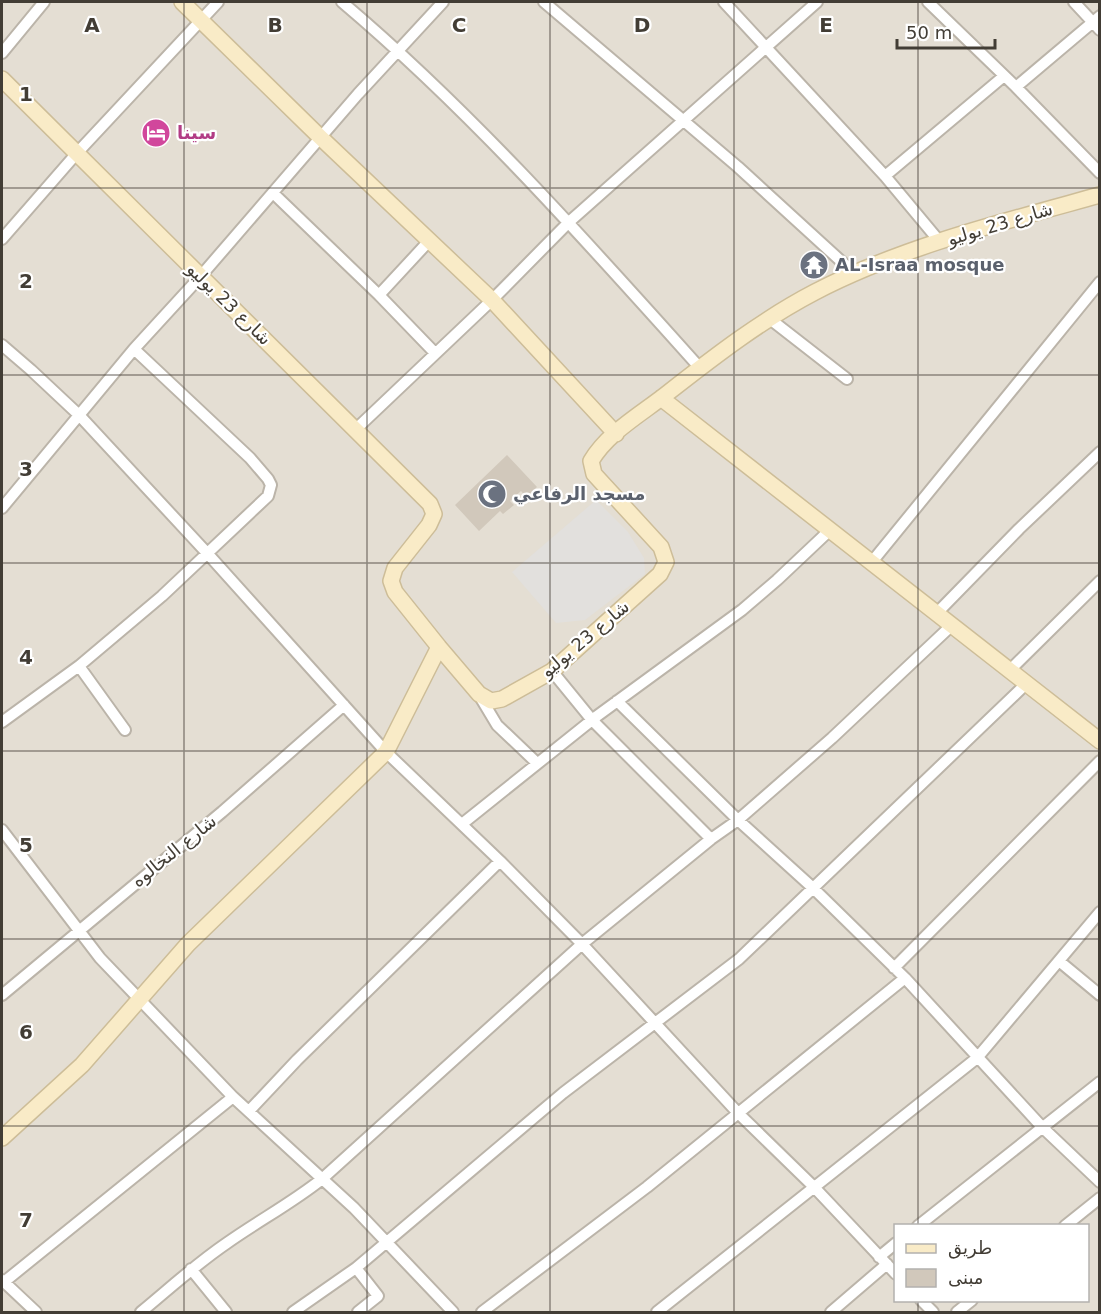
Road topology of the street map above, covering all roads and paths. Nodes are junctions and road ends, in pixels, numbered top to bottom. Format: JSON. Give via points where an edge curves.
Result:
{"nodes":[{"id":1,"x":44,"y":2,"type":"edge"},
{"id":2,"x":182,"y":2,"type":"edge"},
{"id":3,"x":218,"y":2,"type":"edge"},
{"id":4,"x":342,"y":2,"type":"edge"},
{"id":5,"x":443,"y":2,"type":"edge"},
{"id":6,"x":544,"y":2,"type":"edge"},
{"id":7,"x":724,"y":2,"type":"edge"},
{"id":8,"x":817,"y":2,"type":"edge"},
{"id":9,"x":928,"y":2,"type":"edge"},
{"id":10,"x":1074,"y":2,"type":"edge"},
{"id":11,"x":200,"y":20,"type":"junction"},
{"id":12,"x":1097,"y":23,"type":"edge"},
{"id":13,"x":765,"y":46,"type":"junction"},
{"id":14,"x":399,"y":50,"type":"junction"},
{"id":15,"x":2,"y":53,"type":"edge"},
{"id":16,"x":1004,"y":76,"type":"junction"},
{"id":17,"x":2,"y":79,"type":"edge"},
{"id":18,"x":1016,"y":87,"type":"junction"},
{"id":19,"x":683,"y":119,"type":"junction"},
{"id":20,"x":320,"y":137,"type":"junction"},
{"id":21,"x":77,"y":153,"type":"junction"},
{"id":22,"x":1100,"y":174,"type":"edge"},
{"id":23,"x":885,"y":176,"type":"junction"},
{"id":24,"x":273,"y":193,"type":"junction"},
{"id":25,"x":1100,"y":195,"type":"edge"},
{"id":26,"x":569,"y":222,"type":"junction"},
{"id":27,"x":2,"y":239,"type":"edge"},
{"id":28,"x":429,"y":241,"type":"junction"},
{"id":29,"x":940,"y":242,"type":"junction"},
{"id":30,"x":854,"y":273,"type":"junction"},
{"id":31,"x":200,"y":277,"type":"junction"},
{"id":32,"x":1100,"y":282,"type":"edge"},
{"id":33,"x":379,"y":295,"type":"junction"},
{"id":34,"x":492,"y":300,"type":"junction"},
{"id":35,"x":770,"y":319,"type":"junction"},
{"id":36,"x":2,"y":345,"type":"edge"},
{"id":37,"x":134,"y":349,"type":"junction"},
{"id":38,"x":435,"y":353,"type":"junction"},
{"id":39,"x":700,"y":368,"type":"junction"},
{"id":40,"x":847,"y":379,"type":"dead end"},
{"id":41,"x":661,"y":398,"type":"junction"},
{"id":42,"x":79,"y":415,"type":"junction"},
{"id":43,"x":355,"y":430,"type":"junction"},
{"id":44,"x":615,"y":434,"type":"junction"},
{"id":45,"x":1100,"y":452,"type":"edge"},
{"id":46,"x":2,"y":507,"type":"edge"},
{"id":47,"x":830,"y":530,"type":"junction"},
{"id":48,"x":207,"y":553,"type":"junction"},
{"id":49,"x":871,"y":563,"type":"junction"},
{"id":50,"x":1100,"y":581,"type":"edge"},
{"id":51,"x":936,"y":614,"type":"junction"},
{"id":52,"x":951,"y":626,"type":"junction"},
{"id":53,"x":439,"y":646,"type":"junction"},
{"id":54,"x":80,"y":666,"type":"junction"},
{"id":55,"x":552,"y":671,"type":"junction"},
{"id":56,"x":1009,"y":671,"type":"junction"},
{"id":57,"x":1026,"y":684,"type":"junction"},
{"id":58,"x":479,"y":694,"type":"junction"},
{"id":59,"x":617,"y":701,"type":"junction"},
{"id":60,"x":344,"y":705,"type":"junction"},
{"id":61,"x":592,"y":720,"type":"junction"},
{"id":62,"x":2,"y":722,"type":"edge"},
{"id":63,"x":125,"y":730,"type":"dead end"},
{"id":64,"x":1098,"y":738,"type":"edge"},
{"id":65,"x":386,"y":752,"type":"junction"},
{"id":66,"x":1100,"y":761,"type":"edge"},
{"id":67,"x":537,"y":763,"type":"junction"},
{"id":68,"x":738,"y":820,"type":"junction"},
{"id":69,"x":462,"y":824,"type":"junction"},
{"id":70,"x":2,"y":830,"type":"edge"},
{"id":71,"x":711,"y":839,"type":"junction"},
{"id":72,"x":500,"y":861,"type":"junction"},
{"id":73,"x":813,"y":888,"type":"junction"},
{"id":74,"x":1100,"y":912,"type":"edge"},
{"id":75,"x":78,"y":930,"type":"junction"},
{"id":76,"x":582,"y":944,"type":"junction"},
{"id":77,"x":1059,"y":961,"type":"junction"},
{"id":78,"x":894,"y":968,"type":"junction"},
{"id":79,"x":905,"y":978,"type":"junction"},
{"id":80,"x":2,"y":995,"type":"edge"},
{"id":81,"x":1100,"y":995,"type":"edge"},
{"id":82,"x":140,"y":999,"type":"junction"},
{"id":83,"x":656,"y":1023,"type":"junction"},
{"id":84,"x":977,"y":1058,"type":"junction"},
{"id":85,"x":1100,"y":1082,"type":"edge"},
{"id":86,"x":233,"y":1097,"type":"junction"},
{"id":87,"x":249,"y":1111,"type":"junction"},
{"id":88,"x":738,"y":1113,"type":"junction"},
{"id":89,"x":1042,"y":1127,"type":"junction"},
{"id":90,"x":2,"y":1138,"type":"edge"},
{"id":91,"x":322,"y":1179,"type":"junction"},
{"id":92,"x":1100,"y":1182,"type":"edge"},
{"id":93,"x":814,"y":1187,"type":"junction"},
{"id":94,"x":1100,"y":1198,"type":"edge"},
{"id":95,"x":921,"y":1224,"type":"edge"},
{"id":96,"x":1068,"y":1224,"type":"edge"},
{"id":97,"x":386,"y":1243,"type":"junction"},
{"id":98,"x":894,"y":1246,"type":"edge"},
{"id":99,"x":883,"y":1261,"type":"junction"},
{"id":100,"x":356,"y":1268,"type":"junction"},
{"id":101,"x":191,"y":1269,"type":"junction"},
{"id":102,"x":894,"y":1272,"type":"edge"},
{"id":103,"x":3,"y":1281,"type":"edge"},
{"id":104,"x":970,"y":1302,"type":"edge"},
{"id":105,"x":36,"y":1312,"type":"edge"},
{"id":106,"x":141,"y":1312,"type":"edge"},
{"id":107,"x":226,"y":1312,"type":"edge"},
{"id":108,"x":293,"y":1312,"type":"edge"},
{"id":109,"x":358,"y":1312,"type":"edge"},
{"id":110,"x":453,"y":1312,"type":"edge"},
{"id":111,"x":483,"y":1312,"type":"edge"},
{"id":112,"x":657,"y":1312,"type":"edge"},
{"id":113,"x":831,"y":1312,"type":"edge"},
{"id":114,"x":957,"y":1312,"type":"edge"}],
"edges":[{"from":1,"to":15,"type":"street"},
{"from":2,"to":11,"type":"street"},
{"from":3,"to":11,"type":"street"},
{"from":4,"to":14,"type":"street"},
{"from":5,"to":14,"type":"street"},
{"from":6,"to":19,"type":"street"},
{"from":7,"to":13,"type":"street"},
{"from":8,"to":13,"type":"street"},
{"from":9,"to":16,"type":"street"},
{"from":10,"to":12,"type":"street"},
{"from":11,"to":20,"type":"street"},
{"from":11,"to":21,"type":"street"},
{"from":12,"to":18,"type":"street"},
{"from":13,"to":19,"type":"street"},
{"from":13,"to":23,"type":"street"},
{"from":14,"to":20,"type":"street"},
{"from":14,"to":26,"type":"street"},
{"from":16,"to":18,"type":"street"},
{"from":16,"to":23,"type":"street"},
{"from":17,"to":21,"type":"street","name":"شارع 23 يوليو"},
{"from":18,"to":22,"type":"street"},
{"from":19,"to":26,"type":"street"},
{"from":19,"to":30,"type":"street"},
{"from":20,"to":24,"type":"street"},
{"from":20,"to":28,"type":"street"},
{"from":21,"to":27,"type":"street"},
{"from":21,"to":31,"type":"street","name":"شارع 23 يوليو"},
{"from":23,"to":29,"type":"street"},
{"from":24,"to":31,"type":"street"},
{"from":24,"to":33,"type":"street"},
{"from":25,"to":29,"type":"street","name":"شارع 23 يوليو"},
{"from":26,"to":34,"type":"street"},
{"from":26,"to":39,"type":"street"},
{"from":28,"to":33,"type":"street"},
{"from":28,"to":34,"type":"street"},
{"from":29,"to":30,"type":"street","name":"شارع 23 يوليو"},
{"from":30,"to":35,"type":"street","name":"شارع 23 يوليو"},
{"from":31,"to":37,"type":"street"},
{"from":31,"to":43,"type":"street","name":"شارع 23 يوليو"},
{"from":32,"to":49,"type":"street"},
{"from":33,"to":38,"type":"street"},
{"from":34,"to":38,"type":"street"},
{"from":34,"to":44,"type":"street"},
{"from":35,"to":39,"type":"street","name":"شارع 23 يوليو"},
{"from":35,"to":40,"type":"street"},
{"from":36,"to":42,"type":"street"},
{"from":37,"to":42,"type":"street"},
{"from":37,"to":48,"type":"street","via":[[268,479],[268,496]]},
{"from":38,"to":43,"type":"street"},
{"from":39,"to":41,"type":"street","name":"شارع 23 يوليو"},
{"from":41,"to":44,"type":"street","name":"شارع 23 يوليو"},
{"from":41,"to":47,"type":"street"},
{"from":42,"to":46,"type":"street"},
{"from":42,"to":48,"type":"street"},
{"from":43,"to":53,"type":"street","name":"شارع 23 يوليو","via":[[430,504],[434,514],[395,568],[391,581],[395,592]]},
{"from":44,"to":55,"type":"street","name":"شارع 23 يوليو","via":[[591,461],[594,474],[661,547],[666,562],[660,574]]},
{"from":45,"to":51,"type":"street"},
{"from":47,"to":49,"type":"street"},
{"from":47,"to":59,"type":"street","via":[[742,610]]},
{"from":48,"to":54,"type":"street"},
{"from":48,"to":60,"type":"street"},
{"from":49,"to":51,"type":"street"},
{"from":50,"to":56,"type":"street"},
{"from":51,"to":52,"type":"street"},
{"from":52,"to":56,"type":"street"},
{"from":52,"to":68,"type":"street"},
{"from":53,"to":58,"type":"street","name":"شارع 23 يوليو"},
{"from":53,"to":65,"type":"street"},
{"from":54,"to":62,"type":"street"},
{"from":54,"to":63,"type":"street"},
{"from":55,"to":58,"type":"street","name":"شارع 23 يوليو","via":[[502,699],[490,701]]},
{"from":55,"to":61,"type":"street"},
{"from":56,"to":57,"type":"street"},
{"from":57,"to":64,"type":"street"},
{"from":57,"to":73,"type":"street"},
{"from":58,"to":67,"type":"street","via":[[497,725]]},
{"from":59,"to":61,"type":"street"},
{"from":59,"to":68,"type":"street"},
{"from":60,"to":65,"type":"street"},
{"from":60,"to":75,"type":"street","name":"شارع النخالوه"},
{"from":61,"to":67,"type":"street"},
{"from":61,"to":71,"type":"street"},
{"from":65,"to":69,"type":"street"},
{"from":65,"to":82,"type":"street","via":[[209,923]]},
{"from":66,"to":78,"type":"street"},
{"from":67,"to":69,"type":"street"},
{"from":68,"to":71,"type":"street"},
{"from":68,"to":73,"type":"street"},
{"from":69,"to":72,"type":"street"},
{"from":70,"to":75,"type":"street"},
{"from":71,"to":76,"type":"street"},
{"from":72,"to":76,"type":"street"},
{"from":72,"to":87,"type":"street"},
{"from":73,"to":78,"type":"street"},
{"from":73,"to":83,"type":"street","via":[[739,959]]},
{"from":74,"to":77,"type":"street"},
{"from":75,"to":80,"type":"street","name":"شارع النخالوه"},
{"from":75,"to":82,"type":"street"},
{"from":76,"to":83,"type":"street"},
{"from":76,"to":91,"type":"street"},
{"from":77,"to":81,"type":"street"},
{"from":77,"to":84,"type":"street"},
{"from":78,"to":79,"type":"street"},
{"from":79,"to":84,"type":"street"},
{"from":79,"to":88,"type":"street"},
{"from":82,"to":86,"type":"street"},
{"from":82,"to":90,"type":"street","via":[[82,1065]]},
{"from":83,"to":88,"type":"street"},
{"from":83,"to":97,"type":"street","via":[[563,1093]]},
{"from":84,"to":89,"type":"street"},
{"from":84,"to":93,"type":"street"},
{"from":85,"to":89,"type":"street"},
{"from":86,"to":87,"type":"street"},
{"from":86,"to":103,"type":"street"},
{"from":87,"to":91,"type":"street"},
{"from":88,"to":93,"type":"street"},
{"from":88,"to":111,"type":"street"},
{"from":89,"to":92,"type":"street"},
{"from":89,"to":95,"type":"street"},
{"from":91,"to":97,"type":"street"},
{"from":91,"to":101,"type":"street"},
{"from":93,"to":99,"type":"street"},
{"from":93,"to":112,"type":"street"},
{"from":94,"to":96,"type":"street"},
{"from":97,"to":100,"type":"street"},
{"from":97,"to":110,"type":"street"},
{"from":98,"to":99,"type":"street"},
{"from":99,"to":102,"type":"street"},
{"from":99,"to":113,"type":"street"},
{"from":100,"to":108,"type":"street"},
{"from":100,"to":109,"type":"street","via":[[378,1296]]},
{"from":101,"to":106,"type":"street"},
{"from":101,"to":107,"type":"street"},
{"from":103,"to":105,"type":"street"},
{"from":104,"to":114,"type":"street"}]}
